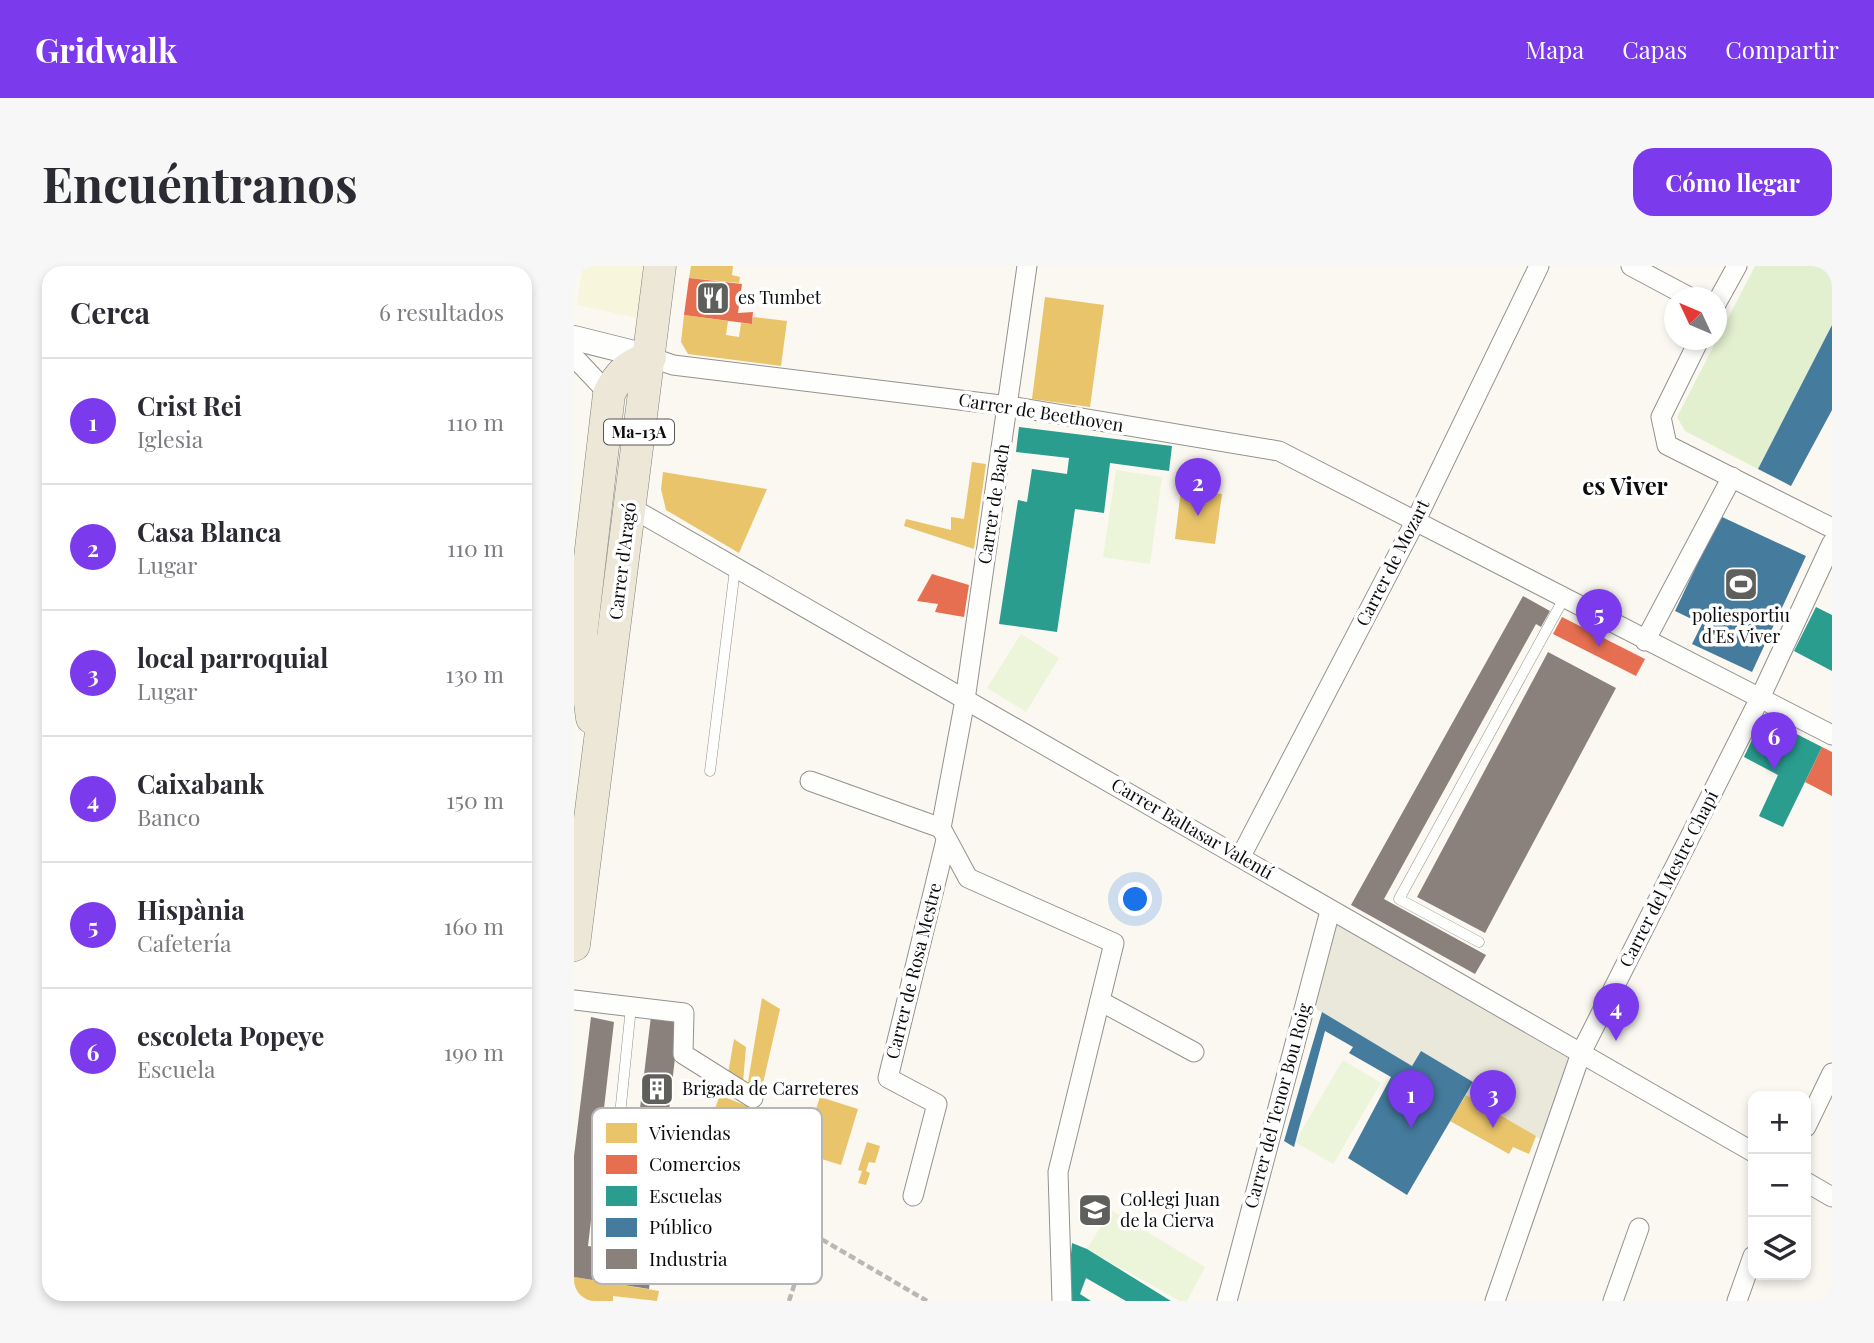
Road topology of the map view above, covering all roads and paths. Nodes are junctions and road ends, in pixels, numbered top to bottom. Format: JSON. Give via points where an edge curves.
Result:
{"nodes":[{"id":1,"x":660,"y":266,"type":"edge"},
{"id":2,"x":1027,"y":266,"type":"edge"},
{"id":3,"x":1539,"y":266,"type":"edge"},
{"id":4,"x":1631,"y":266,"type":"edge"},
{"id":5,"x":1737,"y":266,"type":"edge"},
{"id":6,"x":1670,"y":287,"type":"edge"},
{"id":7,"x":1726,"y":287,"type":"edge"},
{"id":8,"x":574,"y":338,"type":"edge"},
{"id":9,"x":1694,"y":350,"type":"edge"},
{"id":10,"x":574,"y":357,"type":"edge"},
{"id":11,"x":650,"y":357,"type":"junction"},
{"id":12,"x":609,"y":394,"type":"junction"},
{"id":13,"x":1009,"y":406,"type":"junction"},
{"id":14,"x":1732,"y":477,"type":"junction"},
{"id":15,"x":630,"y":507,"type":"junction"},
{"id":16,"x":1415,"y":522,"type":"junction"},
{"id":17,"x":1832,"y":528,"type":"edge"},
{"id":18,"x":1832,"y":543,"type":"edge"},
{"id":19,"x":580,"y":568,"type":"edge"},
{"id":20,"x":735,"y":569,"type":"junction"},
{"id":21,"x":1563,"y":600,"type":"junction"},
{"id":22,"x":581,"y":635,"type":"junction"},
{"id":23,"x":1645,"y":641,"type":"junction"},
{"id":24,"x":574,"y":669,"type":"edge"},
{"id":25,"x":1760,"y":698,"type":"junction"},
{"id":26,"x":965,"y":700,"type":"junction"},
{"id":27,"x":1832,"y":735,"type":"edge"},
{"id":28,"x":597,"y":765,"type":"junction"},
{"id":29,"x":710,"y":771,"type":"dead end"},
{"id":30,"x":810,"y":781,"type":"dead end"},
{"id":31,"x":944,"y":834,"type":"junction"},
{"id":32,"x":1241,"y":856,"type":"junction"},
{"id":33,"x":1330,"y":911,"type":"junction"},
{"id":34,"x":1479,"y":942,"type":"dead end"},
{"id":35,"x":574,"y":945,"type":"edge"},
{"id":36,"x":574,"y":1000,"type":"edge"},
{"id":37,"x":1100,"y":1001,"type":"junction"},
{"id":38,"x":631,"y":1007,"type":"junction"},
{"id":39,"x":1194,"y":1052,"type":"dead end"},
{"id":40,"x":1581,"y":1053,"type":"junction"},
{"id":41,"x":1832,"y":1073,"type":"edge"},
{"id":42,"x":753,"y":1098,"type":"dead end"},
{"id":43,"x":621,"y":1108,"type":"edge"},
{"id":44,"x":1811,"y":1117,"type":"edge"},
{"id":45,"x":1748,"y":1149,"type":"edge"},
{"id":46,"x":1811,"y":1185,"type":"edge"},
{"id":47,"x":913,"y":1196,"type":"dead end"},
{"id":48,"x":1832,"y":1197,"type":"edge"},
{"id":49,"x":1639,"y":1228,"type":"dead end"},
{"id":50,"x":822,"y":1239,"type":"edge"},
{"id":51,"x":1748,"y":1270,"type":"edge"},
{"id":52,"x":794,"y":1284,"type":"edge"},
{"id":53,"x":789,"y":1301,"type":"edge"},
{"id":54,"x":928,"y":1301,"type":"edge"},
{"id":55,"x":1062,"y":1301,"type":"edge"},
{"id":56,"x":1227,"y":1301,"type":"edge"},
{"id":57,"x":1495,"y":1301,"type":"edge"},
{"id":58,"x":1613,"y":1301,"type":"edge"},
{"id":59,"x":1737,"y":1301,"type":"edge"}],
"edges":[{"from":1,"to":11,"type":"main road","name":"Carrer d'Aragó","number":"Ma-13A"},
{"from":2,"to":13,"type":"street","name":"Carrer de Bach"},
{"from":3,"to":16,"type":"street","name":"Carrer de Mozart"},
{"from":4,"to":6,"type":"street"},
{"from":5,"to":7,"type":"street"},
{"from":8,"to":11,"type":"street"},
{"from":9,"to":14,"type":"street","via":[[1661,416],[1662,430],[1667,445]]},
{"from":10,"to":12,"type":"street"},
{"from":11,"to":12,"type":"main road","name":"Carrer d'Aragó","via":[[618,375]]},
{"from":11,"to":13,"type":"street","name":"Carrer de Beethoven","via":[[673,365]]},
{"from":11,"to":15,"type":"main road","name":"Carrer d'Aragó","number":"Ma-13A"},
{"from":12,"to":19,"type":"main road","name":"Carrer d'Aragó"},
{"from":13,"to":16,"type":"street","name":"Carrer de Beethoven","via":[[1279,451]]},
{"from":13,"to":26,"type":"street","name":"Carrer de Bach"},
{"from":14,"to":17,"type":"street"},
{"from":14,"to":23,"type":"street"},
{"from":15,"to":20,"type":"street","name":"Carrer Baltasar Valentí"},
{"from":15,"to":28,"type":"main road","name":"Carrer d'Aragó","number":"Ma-13A"},
{"from":16,"to":21,"type":"street","name":"Carrer de Beethoven"},
{"from":16,"to":32,"type":"street","name":"Carrer de Mozart"},
{"from":18,"to":25,"type":"street","name":"Carrer del Mestre Chapí"},
{"from":19,"to":22,"type":"main road","name":"Carrer d'Aragó"},
{"from":20,"to":26,"type":"street","name":"Carrer Baltasar Valentí"},
{"from":20,"to":29,"type":"lane"},
{"from":21,"to":23,"type":"street","name":"Carrer de Beethoven"},
{"from":21,"to":34,"type":"lane","via":[[1399,899]]},
{"from":22,"to":24,"type":"street"},
{"from":22,"to":28,"type":"main road","name":"Carrer d'Aragó"},
{"from":23,"to":25,"type":"street","name":"Carrer de Beethoven"},
{"from":25,"to":27,"type":"street","name":"Carrer de Beethoven"},
{"from":25,"to":40,"type":"street","name":"Carrer del Mestre Chapí"},
{"from":26,"to":31,"type":"street","name":"Carrer de Rosa Mestre"},
{"from":26,"to":32,"type":"street","name":"Carrer Baltasar Valentí"},
{"from":28,"to":35,"type":"main road","name":"Carrer d'Aragó","number":"Ma-13A"},
{"from":30,"to":31,"type":"street"},
{"from":31,"to":37,"type":"street","name":"Carrer de Rosa Mestre","via":[[968,878],[1115,943]]},
{"from":31,"to":47,"type":"street","name":"Carrer de Rosa Mestre","via":[[888,1077],[937,1104]]},
{"from":32,"to":33,"type":"street","name":"Carrer Baltasar Valentí"},
{"from":33,"to":40,"type":"street","name":"Carrer Baltasar Valentí"},
{"from":33,"to":56,"type":"street","name":"Carrer del Tenor Bou Roig"},
{"from":36,"to":38,"type":"street"},
{"from":37,"to":39,"type":"street"},
{"from":37,"to":55,"type":"street","name":"Carrer de Rosa Mestre","via":[[1058,1172]]},
{"from":38,"to":42,"type":"street","via":[[684,1013],[683,1054]]},
{"from":38,"to":43,"type":"lane"},
{"from":40,"to":45,"type":"street","name":"Carrer Baltasar Valentí"},
{"from":40,"to":57,"type":"street","name":"Carrer del Mestre Chapí"},
{"from":41,"to":44,"type":"street"},
{"from":46,"to":48,"type":"street"},
{"from":49,"to":58,"type":"street"},
{"from":50,"to":54,"type":"path"},
{"from":51,"to":59,"type":"street"},
{"from":52,"to":53,"type":"path"}]}
